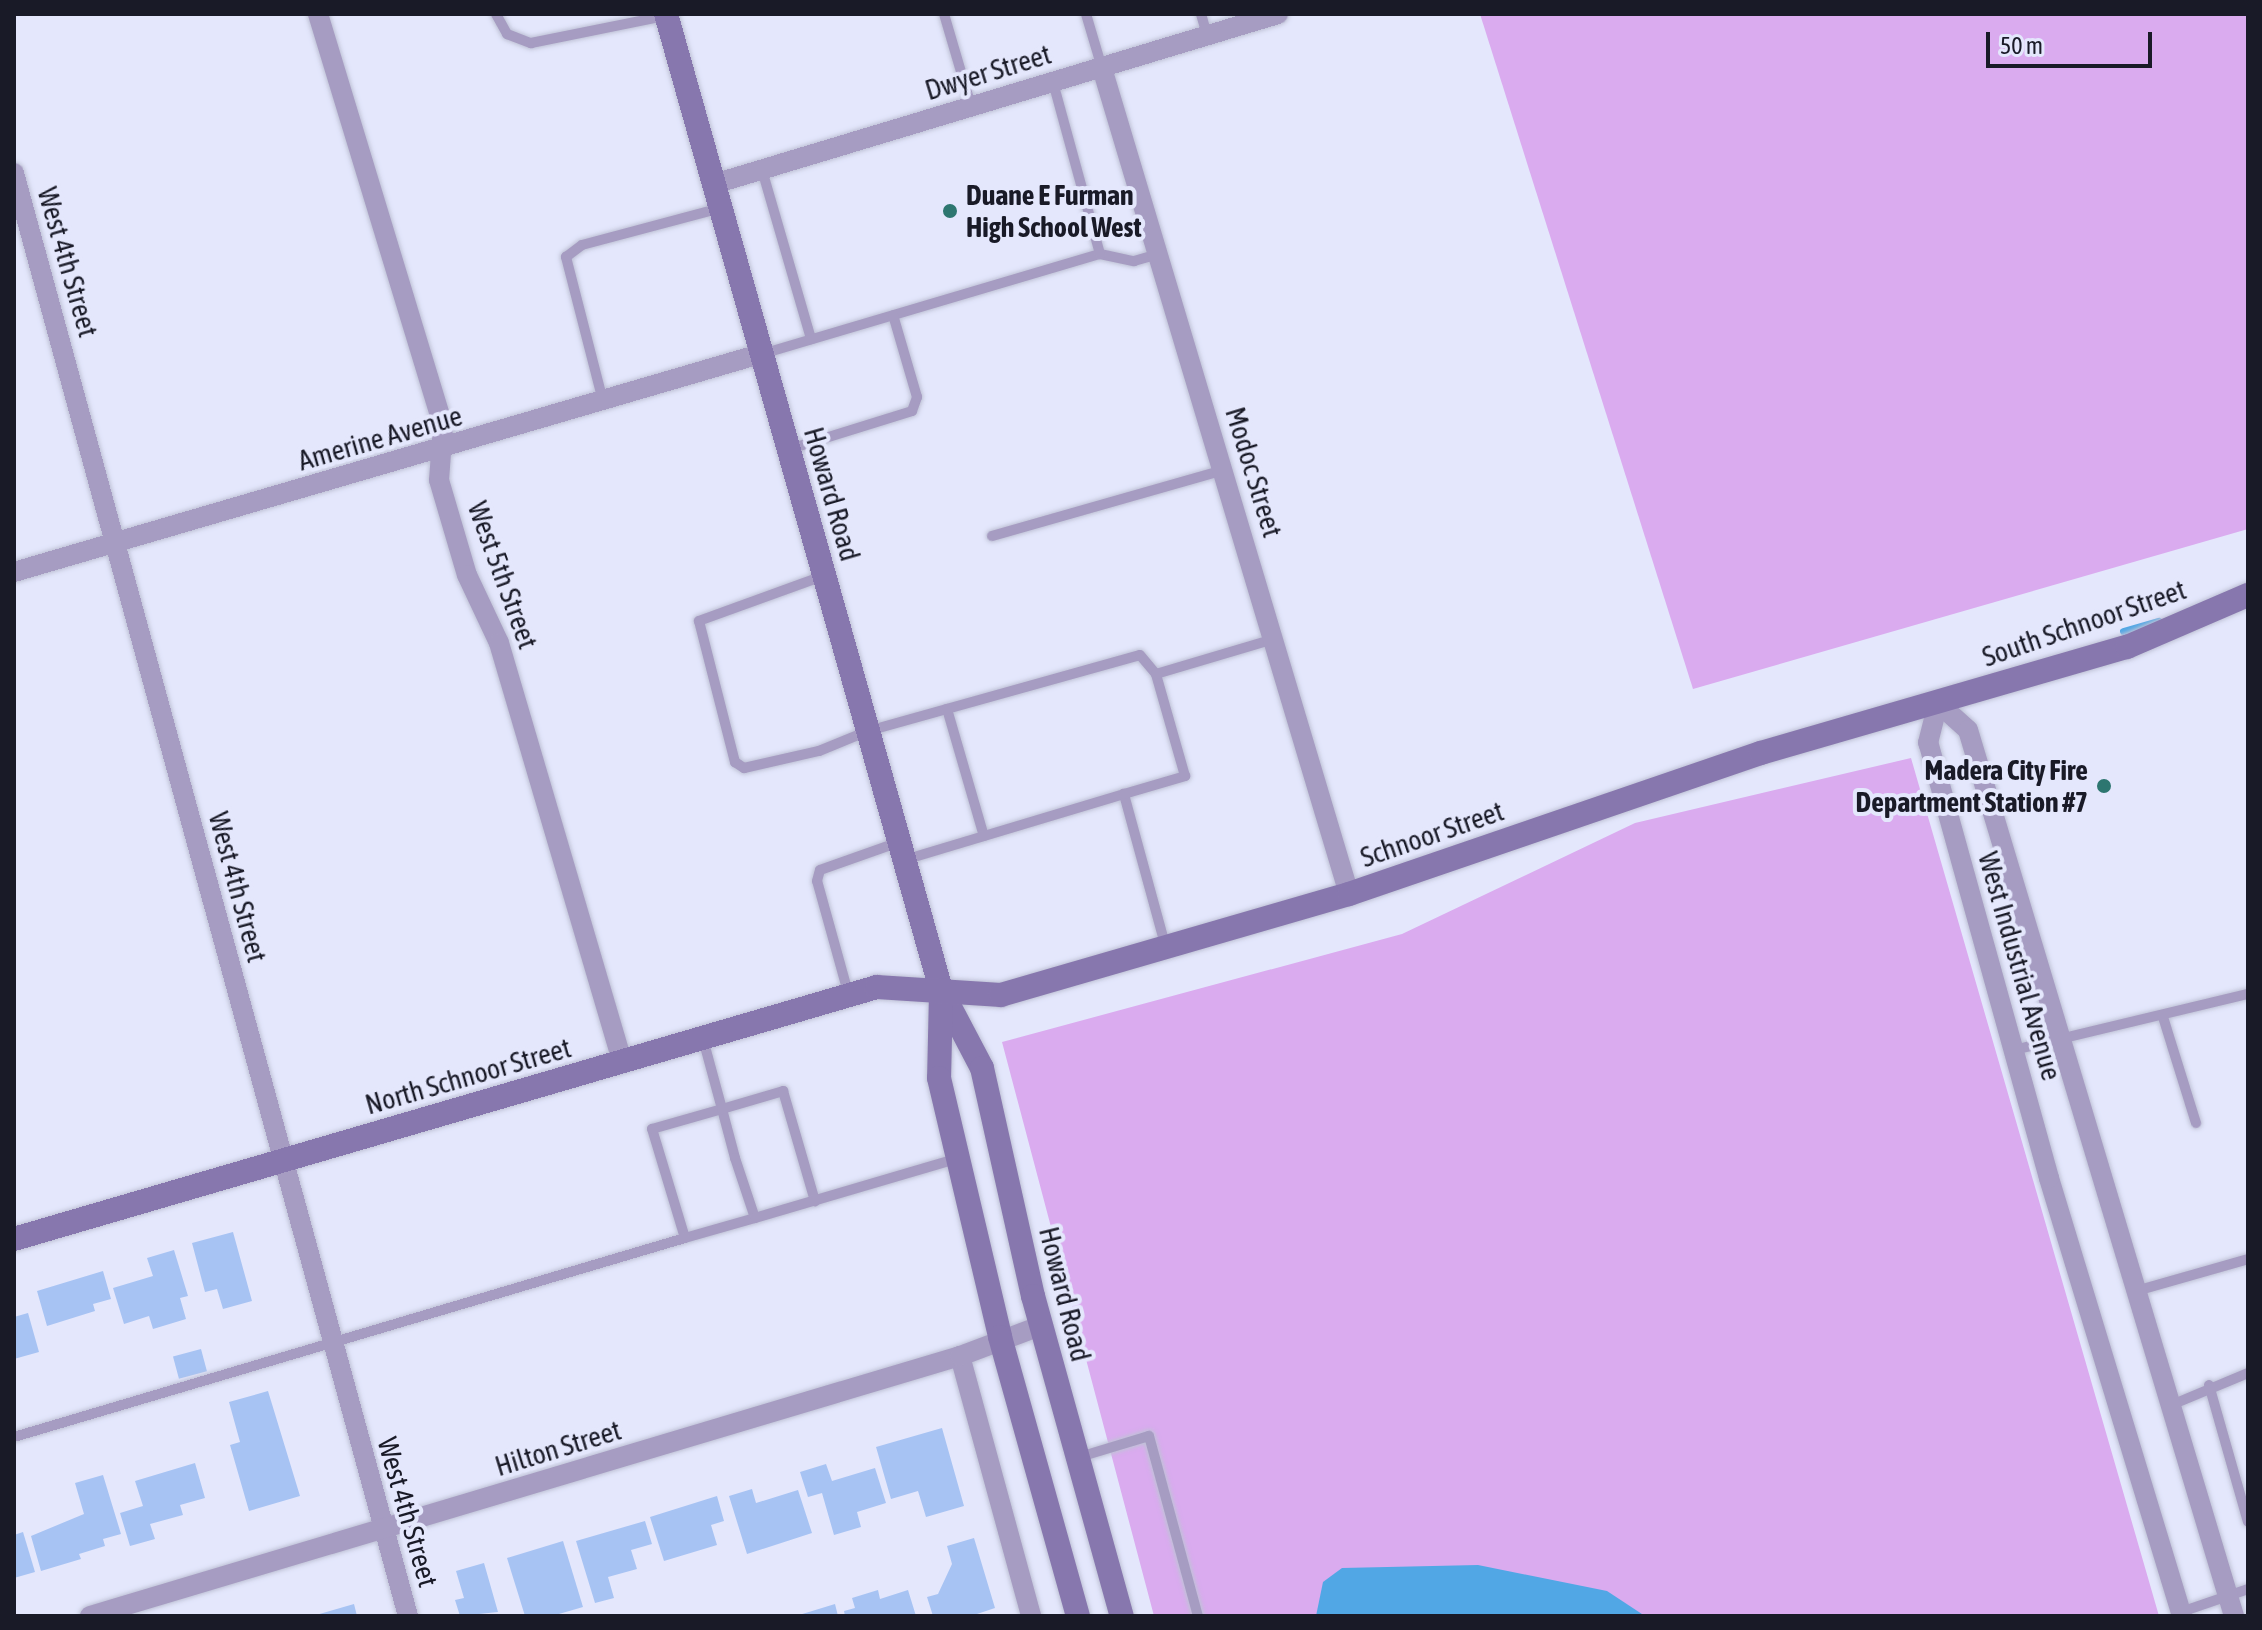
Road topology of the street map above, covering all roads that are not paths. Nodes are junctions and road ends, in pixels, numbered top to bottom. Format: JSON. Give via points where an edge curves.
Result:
{"nodes":[{"id":1,"x":318,"y":14,"type":"edge"},
{"id":2,"x":496,"y":14,"type":"edge"},
{"id":3,"x":944,"y":14,"type":"edge"},
{"id":4,"x":1086,"y":14,"type":"edge"},
{"id":5,"x":1201,"y":14,"type":"edge"},
{"id":6,"x":1278,"y":14,"type":"edge"},
{"id":7,"x":666,"y":15,"type":"edge"},
{"id":8,"x":1207,"y":35,"type":"junction"},
{"id":9,"x":1102,"y":68,"type":"junction"},
{"id":10,"x":1053,"y":82,"type":"junction"},
{"id":11,"x":971,"y":106,"type":"junction"},
{"id":12,"x":762,"y":170,"type":"junction"},
{"id":13,"x":14,"y":173,"type":"edge"},
{"id":14,"x":714,"y":184,"type":"junction"},
{"id":15,"x":721,"y":208,"type":"junction"},
{"id":16,"x":1100,"y":254,"type":"junction"},
{"id":17,"x":1158,"y":254,"type":"junction"},
{"id":18,"x":893,"y":315,"type":"junction"},
{"id":19,"x":811,"y":339,"type":"junction"},
{"id":20,"x":760,"y":354,"type":"junction"},
{"id":21,"x":603,"y":401,"type":"junction"},
{"id":22,"x":788,"y":449,"type":"junction"},
{"id":23,"x":441,"y":450,"type":"junction"},
{"id":24,"x":1224,"y":470,"type":"junction"},
{"id":25,"x":992,"y":536,"type":"dead end"},
{"id":26,"x":117,"y":542,"type":"junction"},
{"id":27,"x":14,"y":572,"type":"edge"},
{"id":28,"x":824,"y":576,"type":"junction"},
{"id":29,"x":2248,"y":595,"type":"edge"},
{"id":30,"x":1276,"y":638,"type":"junction"},
{"id":31,"x":1156,"y":674,"type":"junction"},
{"id":32,"x":1938,"y":703,"type":"junction"},
{"id":33,"x":947,"y":709,"type":"junction"},
{"id":34,"x":868,"y":731,"type":"junction"},
{"id":35,"x":1124,"y":794,"type":"junction"},
{"id":36,"x":984,"y":836,"type":"junction"},
{"id":37,"x":902,"y":851,"type":"junction"},
{"id":38,"x":1349,"y":894,"type":"junction"},
{"id":39,"x":1166,"y":948,"type":"junction"},
{"id":40,"x":941,"y":990,"type":"junction"},
{"id":41,"x":2248,"y":994,"type":"edge"},
{"id":42,"x":850,"y":996,"type":"junction"},
{"id":43,"x":2163,"y":1017,"type":"junction"},
{"id":44,"x":703,"y":1039,"type":"junction"},
{"id":45,"x":2060,"y":1040,"type":"junction"},
{"id":46,"x":2014,"y":1050,"type":"junction"},
{"id":47,"x":623,"y":1063,"type":"junction"},
{"id":48,"x":722,"y":1109,"type":"junction"},
{"id":49,"x":2196,"y":1123,"type":"dead end"},
{"id":50,"x":958,"y":1158,"type":"junction"},
{"id":51,"x":282,"y":1161,"type":"junction"},
{"id":52,"x":815,"y":1201,"type":"junction"},
{"id":53,"x":755,"y":1218,"type":"junction"},
{"id":54,"x":685,"y":1238,"type":"junction"},
{"id":55,"x":14,"y":1239,"type":"edge"},
{"id":56,"x":2248,"y":1259,"type":"edge"},
{"id":57,"x":2134,"y":1291,"type":"junction"},
{"id":58,"x":1040,"y":1326,"type":"junction"},
{"id":59,"x":1000,"y":1337,"type":"junction"},
{"id":60,"x":332,"y":1344,"type":"junction"},
{"id":61,"x":960,"y":1356,"type":"junction"},
{"id":62,"x":2248,"y":1373,"type":"edge"},
{"id":63,"x":2209,"y":1385,"type":"junction"},
{"id":64,"x":2168,"y":1407,"type":"junction"},
{"id":65,"x":14,"y":1437,"type":"edge"},
{"id":66,"x":1076,"y":1458,"type":"junction"},
{"id":67,"x":2248,"y":1522,"type":"edge"},
{"id":68,"x":384,"y":1530,"type":"junction"},
{"id":69,"x":2238,"y":1592,"type":"edge"},
{"id":70,"x":2182,"y":1614,"type":"edge"},
{"id":71,"x":90,"y":1616,"type":"edge"},
{"id":72,"x":408,"y":1616,"type":"edge"},
{"id":73,"x":1031,"y":1616,"type":"edge"},
{"id":74,"x":1078,"y":1616,"type":"edge"},
{"id":75,"x":1122,"y":1616,"type":"edge"},
{"id":76,"x":1198,"y":1616,"type":"edge"},
{"id":77,"x":2234,"y":1616,"type":"edge"}],
"edges":[{"from":1,"to":23,"type":"street","name":"West 5th Street","via":[[443,426]]},
{"from":2,"to":7,"type":"lane","via":[[507,34],[531,43]]},
{"from":3,"to":11,"type":"lane"},
{"from":4,"to":9,"type":"lane"},
{"from":5,"to":8,"type":"lane"},
{"from":6,"to":8,"type":"street","name":"Dwyer Street"},
{"from":7,"to":14,"type":"street","name":"Howard Road"},
{"from":8,"to":9,"type":"street","name":"Dwyer Street"},
{"from":9,"to":10,"type":"street","name":"Dwyer Street"},
{"from":9,"to":17,"type":"street","name":"Modoc Street"},
{"from":10,"to":11,"type":"street","name":"Dwyer Street"},
{"from":10,"to":16,"type":"lane"},
{"from":11,"to":12,"type":"street","name":"Dwyer Street"},
{"from":12,"to":14,"type":"street","name":"Dwyer Street"},
{"from":12,"to":19,"type":"lane"},
{"from":13,"to":26,"type":"street","name":"West 4th Street"},
{"from":14,"to":15,"type":"street","name":"Howard Road"},
{"from":15,"to":20,"type":"street","name":"Howard Road"},
{"from":15,"to":21,"type":"lane","via":[[582,245],[566,257]]},
{"from":16,"to":17,"type":"lane","via":[[1134,261]]},
{"from":16,"to":18,"type":"lane"},
{"from":17,"to":24,"type":"street","name":"Modoc Street"},
{"from":18,"to":19,"type":"lane"},
{"from":18,"to":22,"type":"lane","via":[[917,397],[912,411]]},
{"from":19,"to":20,"type":"lane"},
{"from":20,"to":21,"type":"street","name":"Amerine Avenue"},
{"from":20,"to":22,"type":"street","name":"Howard Road"},
{"from":21,"to":23,"type":"street","name":"Amerine Avenue"},
{"from":22,"to":28,"type":"street","name":"Howard Road"},
{"from":23,"to":26,"type":"street","name":"Amerine Avenue"},
{"from":23,"to":47,"type":"street","name":"West 5th Street","via":[[439,480],[467,575],[499,643]]},
{"from":24,"to":25,"type":"lane"},
{"from":24,"to":30,"type":"street","name":"Modoc Street"},
{"from":26,"to":27,"type":"street","name":"Amerine Avenue"},
{"from":26,"to":51,"type":"street","name":"West 4th Street"},
{"from":28,"to":34,"type":"street","name":"Howard Road"},
{"from":28,"to":34,"type":"lane","via":[[699,621],[735,762],[754,769]]},
{"from":29,"to":32,"type":"street","name":"South Schnoor Street","via":[[2127,647]]},
{"from":30,"to":31,"type":"lane"},
{"from":30,"to":38,"type":"street","name":"Modoc Street"},
{"from":31,"to":33,"type":"lane","via":[[1140,655]]},
{"from":31,"to":35,"type":"lane","via":[[1185,776]]},
{"from":32,"to":38,"type":"street","name":"Schnoor Street","via":[[1761,753]]},
{"from":32,"to":45,"type":"street","name":"West Industrial Avenue","via":[[1968,730]]},
{"from":32,"to":46,"type":"street","name":"West Industrial Avenue","via":[[1928,743]]},
{"from":33,"to":34,"type":"lane"},
{"from":33,"to":36,"type":"lane"},
{"from":34,"to":37,"type":"street","name":"Howard Road"},
{"from":35,"to":36,"type":"lane"},
{"from":35,"to":39,"type":"lane"},
{"from":36,"to":37,"type":"lane"},
{"from":37,"to":40,"type":"street","name":"Howard Road"},
{"from":37,"to":42,"type":"lane","via":[[820,870],[817,881]]},
{"from":38,"to":39,"type":"street","name":"Schnoor Street"},
{"from":39,"to":40,"type":"street","name":"Schnoor Street","via":[[1001,995]]},
{"from":40,"to":42,"type":"street","name":"North Schnoor Street","via":[[877,987]]},
{"from":40,"to":50,"type":"street","name":"Howard Road","via":[[939,1078]]},
{"from":40,"to":58,"type":"street","name":"Howard Road","via":[[982,1068]]},
{"from":41,"to":43,"type":"lane"},
{"from":42,"to":44,"type":"street","name":"North Schnoor Street"},
{"from":43,"to":45,"type":"lane"},
{"from":43,"to":49,"type":"lane"},
{"from":44,"to":47,"type":"street","name":"North Schnoor Street"},
{"from":44,"to":48,"type":"lane"},
{"from":45,"to":46,"type":"lane"},
{"from":45,"to":57,"type":"street","name":"West Industrial Avenue"},
{"from":46,"to":70,"type":"street","name":"West Industrial Avenue"},
{"from":47,"to":51,"type":"street","name":"North Schnoor Street"},
{"from":48,"to":52,"type":"lane","via":[[783,1091]]},
{"from":48,"to":53,"type":"lane"},
{"from":48,"to":54,"type":"lane","via":[[652,1129]]},
{"from":50,"to":52,"type":"lane"},
{"from":50,"to":59,"type":"street","name":"Howard Road"},
{"from":51,"to":55,"type":"street","name":"North Schnoor Street"},
{"from":51,"to":60,"type":"street","name":"West 4th Street"},
{"from":52,"to":53,"type":"lane"},
{"from":53,"to":54,"type":"lane"},
{"from":54,"to":60,"type":"lane"},
{"from":56,"to":57,"type":"lane"},
{"from":57,"to":64,"type":"street","name":"West Industrial Avenue"},
{"from":58,"to":59,"type":"street","name":"Hilton Street"},
{"from":58,"to":66,"type":"street","name":"Howard Road"},
{"from":59,"to":61,"type":"street","name":"Hilton Street"},
{"from":59,"to":74,"type":"street","name":"Howard Road"},
{"from":60,"to":65,"type":"lane"},
{"from":60,"to":68,"type":"street","name":"West 4th Street"},
{"from":61,"to":68,"type":"street","name":"Hilton Street"},
{"from":61,"to":73,"type":"street"},
{"from":62,"to":63,"type":"lane"},
{"from":63,"to":64,"type":"lane"},
{"from":63,"to":67,"type":"lane"},
{"from":64,"to":69,"type":"street","name":"West Industrial Avenue"},
{"from":66,"to":75,"type":"street","name":"Howard Road"},
{"from":66,"to":76,"type":"lane","via":[[1149,1436]]},
{"from":68,"to":71,"type":"street","name":"Hilton Street"},
{"from":68,"to":72,"type":"street","name":"West 4th Street"},
{"from":69,"to":70,"type":"lane"},
{"from":69,"to":77,"type":"street","name":"West Industrial Avenue"}]}
